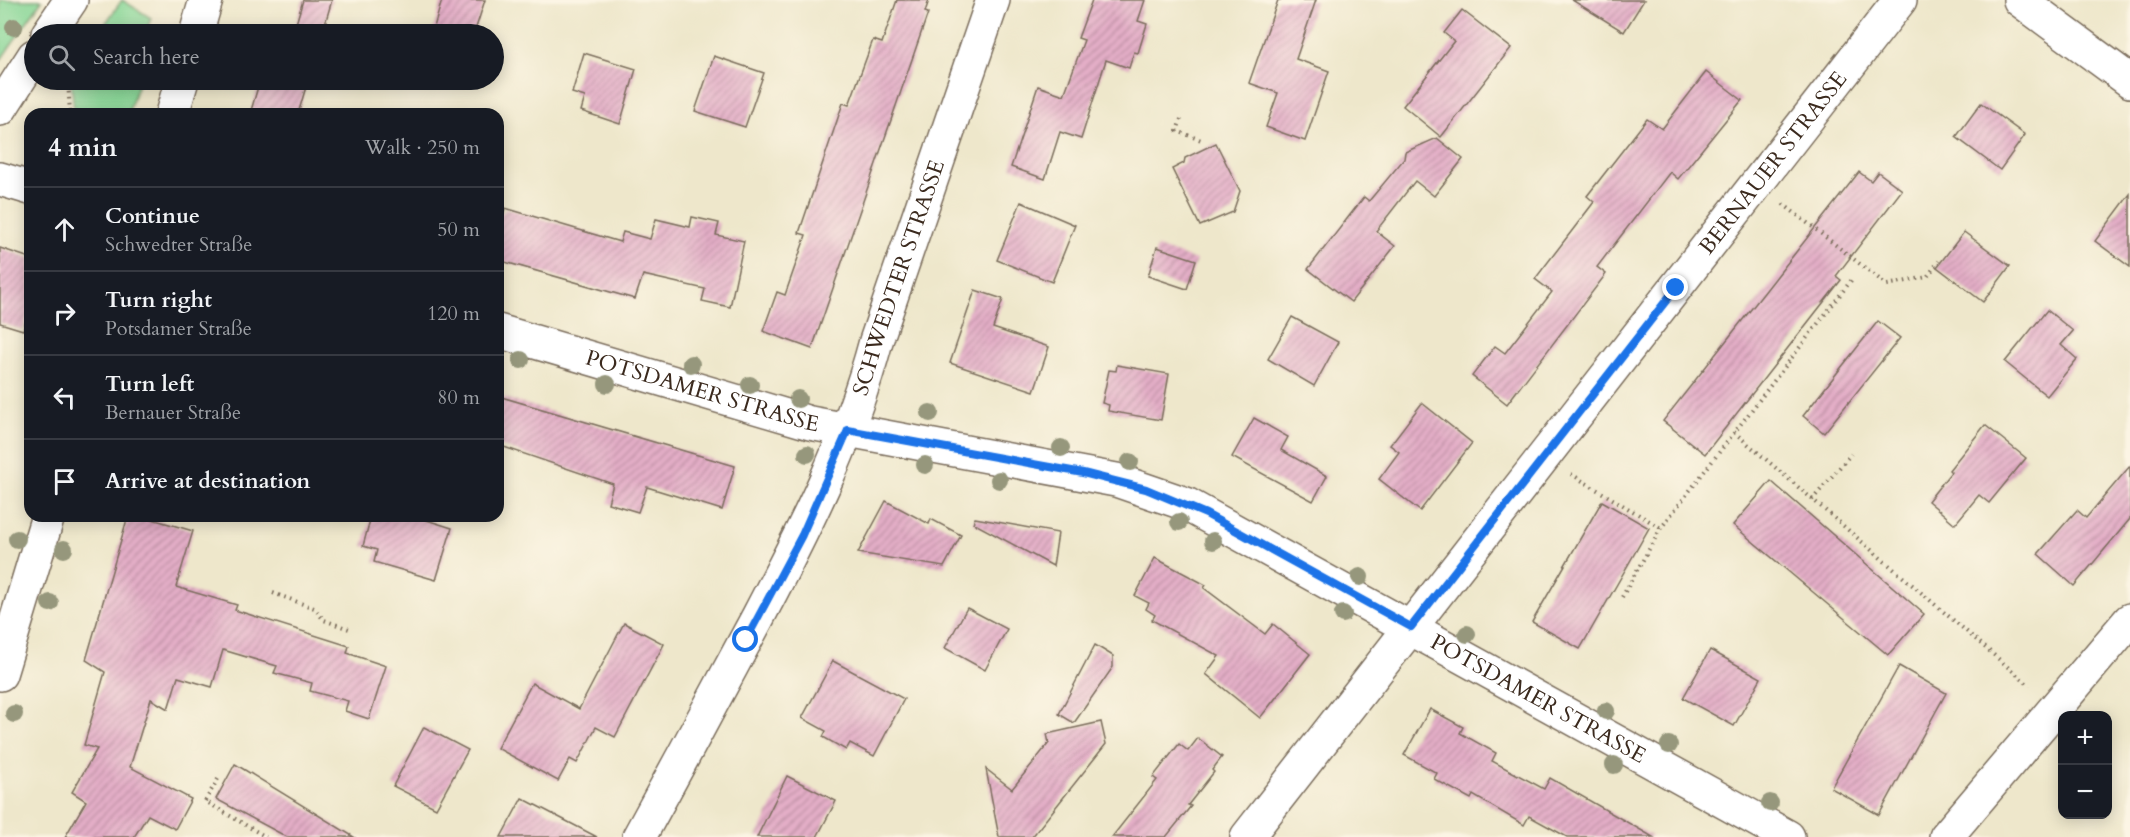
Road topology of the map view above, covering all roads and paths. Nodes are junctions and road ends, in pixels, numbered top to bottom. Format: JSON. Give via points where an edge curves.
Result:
{"nodes":[{"id":1,"x":71,"y":0,"type":"edge"},
{"id":2,"x":206,"y":0,"type":"edge"},
{"id":3,"x":993,"y":0,"type":"edge"},
{"id":4,"x":1900,"y":0,"type":"edge"},
{"id":5,"x":2020,"y":0,"type":"edge"},
{"id":6,"x":55,"y":24,"type":"edge"},
{"id":7,"x":199,"y":24,"type":"edge"},
{"id":8,"x":24,"y":72,"type":"edge"},
{"id":9,"x":2130,"y":81,"type":"edge"},
{"id":10,"x":68,"y":90,"type":"edge"},
{"id":11,"x":179,"y":90,"type":"edge"},
{"id":12,"x":69,"y":108,"type":"edge"},
{"id":13,"x":174,"y":108,"type":"edge"},
{"id":14,"x":0,"y":109,"type":"edge"},
{"id":15,"x":1181,"y":119,"type":"dead end"},
{"id":16,"x":1201,"y":140,"type":"dead end"},
{"id":17,"x":0,"y":179,"type":"edge"},
{"id":18,"x":24,"y":186,"type":"edge"},
{"id":19,"x":1784,"y":205,"type":"dead end"},
{"id":20,"x":1939,"y":261,"type":"dead end"},
{"id":21,"x":1854,"y":278,"type":"dead end"},
{"id":22,"x":504,"y":332,"type":"edge"},
{"id":23,"x":848,"y":430,"type":"junction"},
{"id":24,"x":1734,"y":432,"type":"junction"},
{"id":25,"x":1851,"y":454,"type":"dead end"},
{"id":26,"x":1561,"y":468,"type":"dead end"},
{"id":27,"x":1812,"y":500,"type":"junction"},
{"id":28,"x":46,"y":522,"type":"edge"},
{"id":29,"x":1661,"y":528,"type":"junction"},
{"id":30,"x":273,"y":593,"type":"dead end"},
{"id":31,"x":1622,"y":597,"type":"dead end"},
{"id":32,"x":2130,"y":620,"type":"edge"},
{"id":33,"x":1411,"y":627,"type":"junction"},
{"id":34,"x":352,"y":630,"type":"dead end"},
{"id":35,"x":0,"y":675,"type":"edge"},
{"id":36,"x":2031,"y":687,"type":"dead end"},
{"id":37,"x":218,"y":779,"type":"dead end"},
{"id":38,"x":266,"y":837,"type":"edge"},
{"id":39,"x":639,"y":837,"type":"edge"},
{"id":40,"x":1247,"y":837,"type":"edge"},
{"id":41,"x":1788,"y":837,"type":"edge"},
{"id":42,"x":1946,"y":837,"type":"edge"}],
"edges":[{"from":1,"to":6,"type":"street"},
{"from":2,"to":7,"type":"street"},
{"from":3,"to":23,"type":"street","name":"SCHWEDTER STRASSE"},
{"from":4,"to":33,"type":"street","name":"BERNAUER STRASSE"},
{"from":5,"to":9,"type":"street"},
{"from":8,"to":14,"type":"street"},
{"from":10,"to":12,"type":"path"},
{"from":11,"to":13,"type":"street"},
{"from":15,"to":16,"type":"path","via":[[1177,131]]},
{"from":17,"to":18,"type":"street"},
{"from":19,"to":20,"type":"path","via":[[1887,285],[1927,276]]},
{"from":21,"to":24,"type":"path"},
{"from":22,"to":23,"type":"street","name":"POTSDAMER STRASSE","via":[[810,423]]},
{"from":23,"to":33,"type":"street","name":"POTSDAMER STRASSE","via":[[1083,473],[1146,489],[1206,514]]},
{"from":23,"to":39,"type":"street","name":"SCHWEDTER STRASSE","via":[[802,535]]},
{"from":24,"to":27,"type":"path"},
{"from":24,"to":29,"type":"path"},
{"from":25,"to":27,"type":"path"},
{"from":26,"to":29,"type":"path"},
{"from":27,"to":36,"type":"path"},
{"from":28,"to":35,"type":"street"},
{"from":29,"to":31,"type":"path"},
{"from":30,"to":34,"type":"path","via":[[314,608],[324,620]]},
{"from":32,"to":42,"type":"street"},
{"from":33,"to":40,"type":"street","name":"BERNAUER STRASSE"},
{"from":33,"to":41,"type":"street","name":"POTSDAMER STRASSE"},
{"from":37,"to":38,"type":"path","via":[[205,801]]}]}
